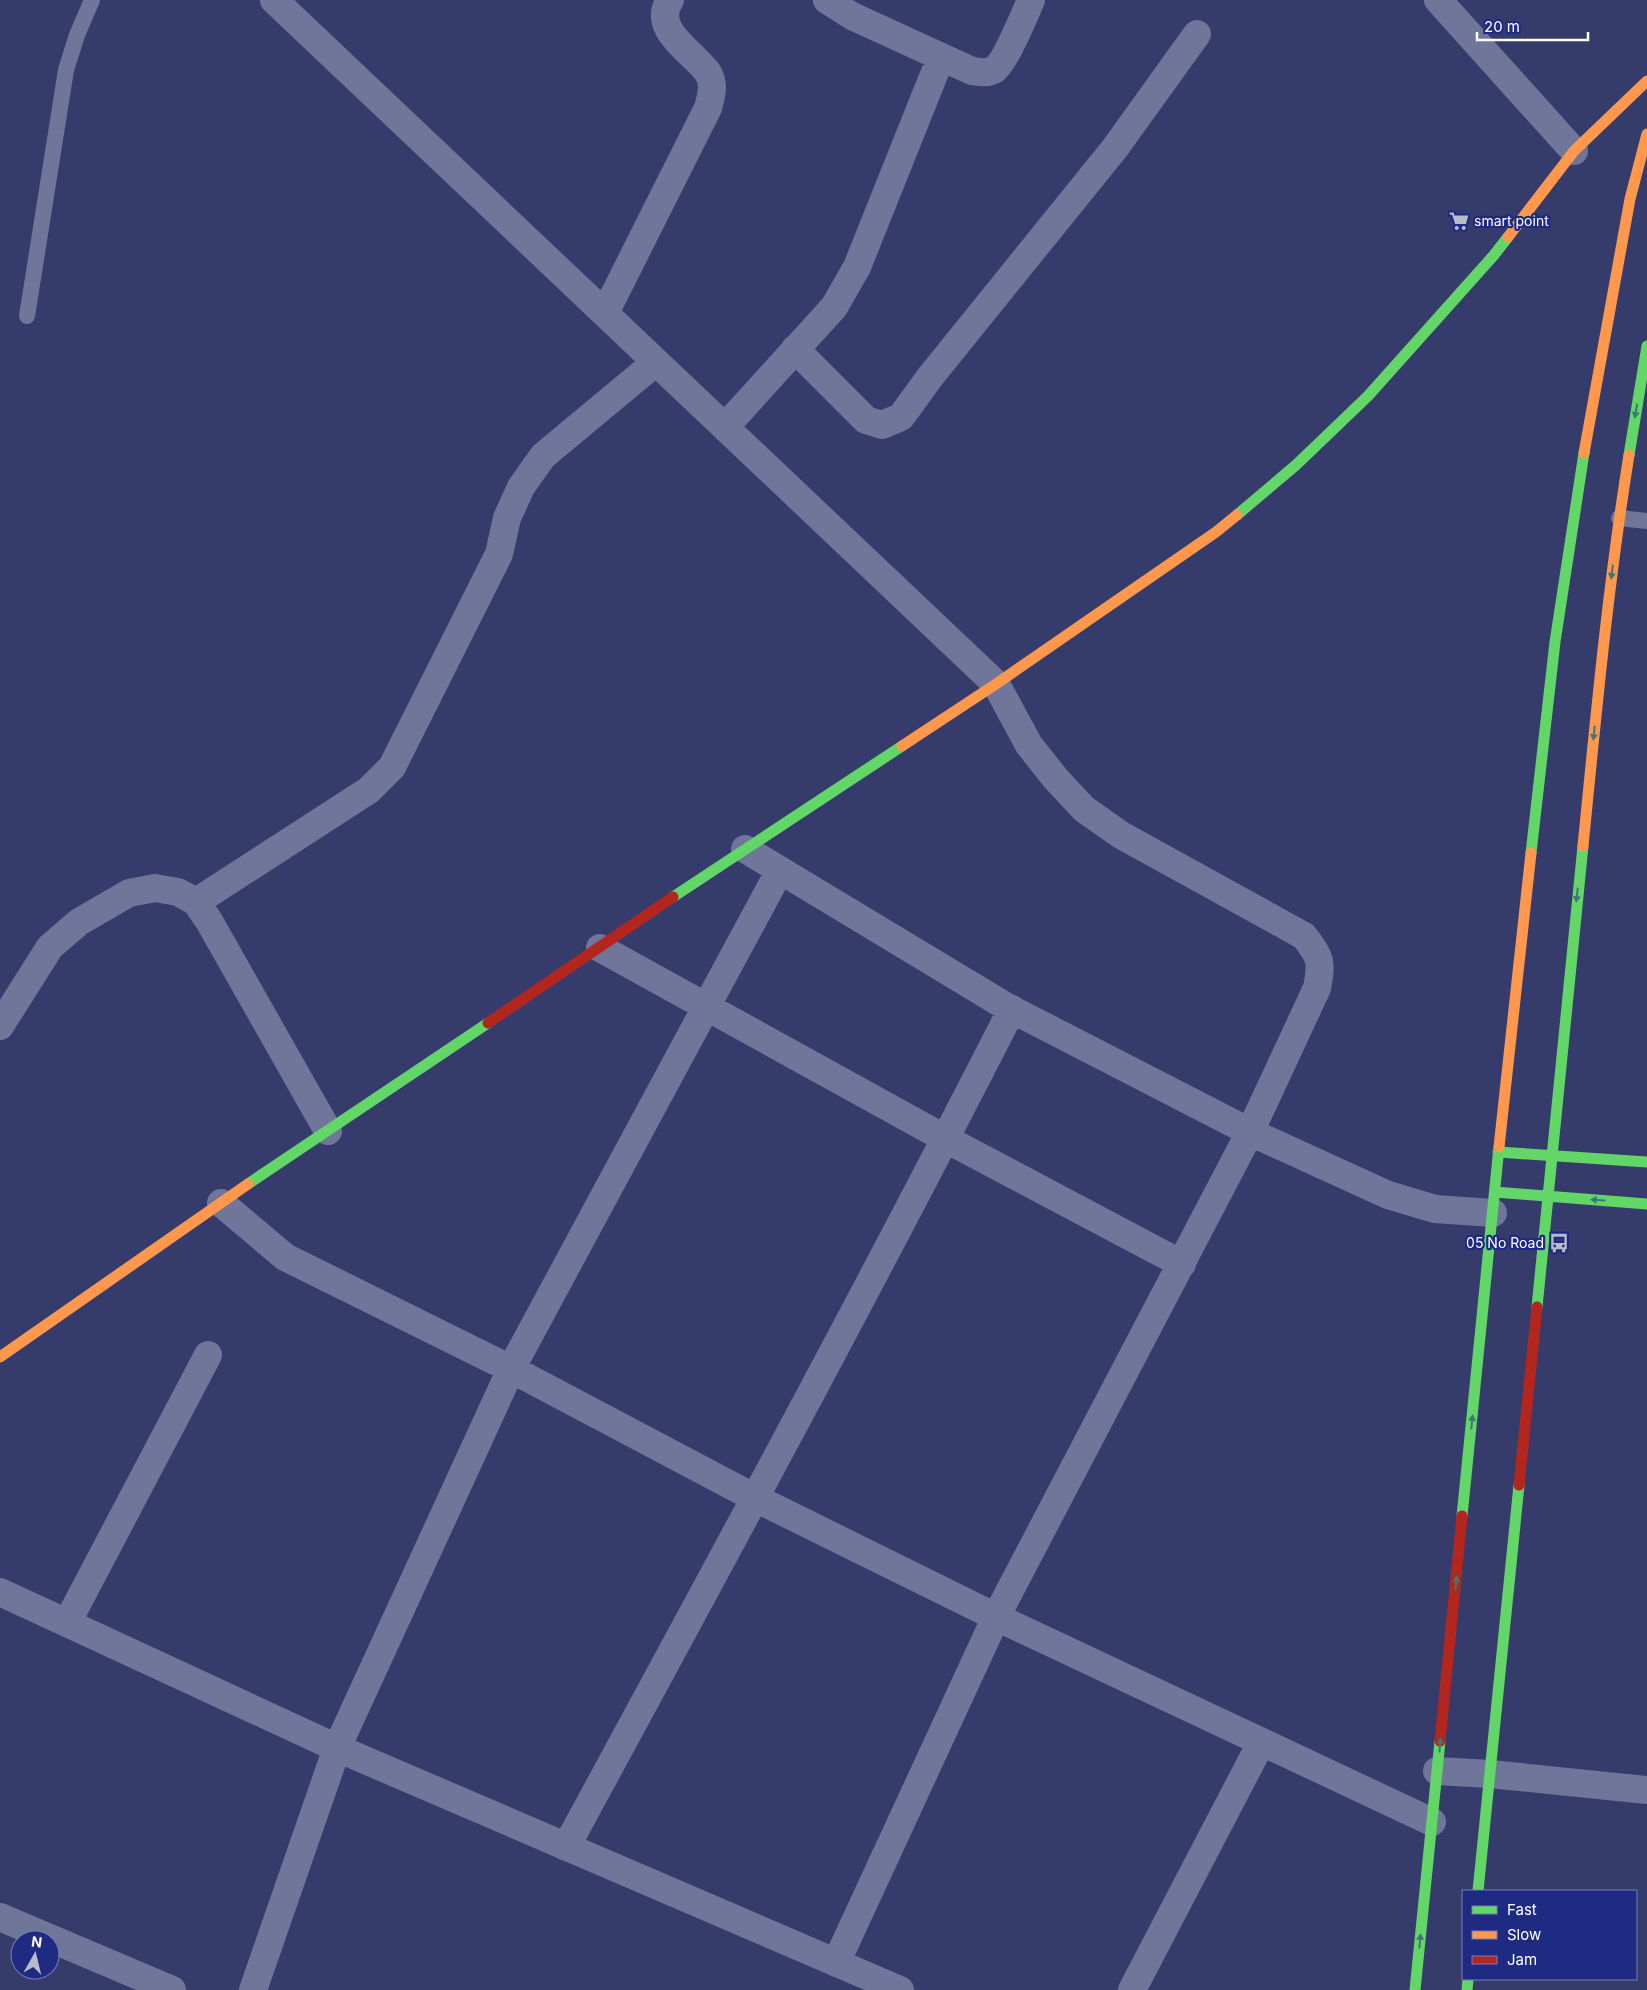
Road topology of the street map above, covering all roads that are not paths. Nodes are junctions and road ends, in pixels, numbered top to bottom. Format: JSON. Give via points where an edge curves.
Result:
{"nodes":[{"id":1,"x":92,"y":0,"type":"edge"},
{"id":2,"x":670,"y":0,"type":"edge"},
{"id":3,"x":827,"y":0,"type":"edge"},
{"id":4,"x":1031,"y":0,"type":"edge"},
{"id":5,"x":1438,"y":0,"type":"edge"},
{"id":6,"x":287,"y":5,"type":"edge"},
{"id":7,"x":1197,"y":34,"type":"dead end"},
{"id":8,"x":941,"y":57,"type":"junction"},
{"id":9,"x":1647,"y":81,"type":"edge"},
{"id":10,"x":1647,"y":134,"type":"edge"},
{"id":11,"x":1574,"y":151,"type":"junction"},
{"id":12,"x":604,"y":313,"type":"junction"},
{"id":13,"x":27,"y":316,"type":"dead end"},
{"id":14,"x":1647,"y":346,"type":"edge"},
{"id":15,"x":795,"y":349,"type":"junction"},
{"id":16,"x":656,"y":362,"type":"junction"},
{"id":17,"x":725,"y":427,"type":"junction"},
{"id":18,"x":1619,"y":518,"type":"junction"},
{"id":19,"x":1647,"y":521,"type":"edge"},
{"id":20,"x":996,"y":684,"type":"junction"},
{"id":21,"x":745,"y":849,"type":"junction"},
{"id":22,"x":780,"y":870,"type":"junction"},
{"id":23,"x":196,"y":902,"type":"junction"},
{"id":24,"x":600,"y":948,"type":"junction"},
{"id":25,"x":707,"y":1006,"type":"junction"},
{"id":26,"x":1012,"y":1010,"type":"junction"},
{"id":27,"x":0,"y":1026,"type":"edge"},
{"id":28,"x":328,"y":1131,"type":"junction"},
{"id":29,"x":1250,"y":1132,"type":"junction"},
{"id":30,"x":946,"y":1139,"type":"junction"},
{"id":31,"x":1498,"y":1152,"type":"junction"},
{"id":32,"x":1550,"y":1156,"type":"junction"},
{"id":33,"x":1647,"y":1162,"type":"edge"},
{"id":34,"x":1548,"y":1196,"type":"junction"},
{"id":35,"x":1494,"y":1202,"type":"junction"},
{"id":36,"x":221,"y":1203,"type":"junction"},
{"id":37,"x":1647,"y":1204,"type":"edge"},
{"id":38,"x":1182,"y":1264,"type":"junction"},
{"id":39,"x":208,"y":1355,"type":"dead end"},
{"id":40,"x":0,"y":1357,"type":"edge"},
{"id":41,"x":511,"y":1369,"type":"junction"},
{"id":42,"x":755,"y":1498,"type":"junction"},
{"id":43,"x":0,"y":1592,"type":"edge"},
{"id":44,"x":996,"y":1617,"type":"junction"},
{"id":45,"x":67,"y":1624,"type":"junction"},
{"id":46,"x":1261,"y":1743,"type":"junction"},
{"id":47,"x":337,"y":1748,"type":"junction"},
{"id":48,"x":1437,"y":1771,"type":"junction"},
{"id":49,"x":1490,"y":1774,"type":"junction"},
{"id":50,"x":1647,"y":1790,"type":"edge"},
{"id":51,"x":1432,"y":1822,"type":"junction"},
{"id":52,"x":566,"y":1847,"type":"junction"},
{"id":53,"x":1478,"y":1890,"type":"edge"},
{"id":54,"x":0,"y":1917,"type":"edge"},
{"id":55,"x":836,"y":1963,"type":"junction"},
{"id":56,"x":172,"y":1990,"type":"edge"},
{"id":57,"x":253,"y":1990,"type":"edge"},
{"id":58,"x":900,"y":1990,"type":"edge"},
{"id":59,"x":1132,"y":1990,"type":"edge"},
{"id":60,"x":1416,"y":1990,"type":"edge"}],
"edges":[{"from":1,"to":13,"type":"lane","via":[[66,70]]},
{"from":2,"to":12,"type":"street","via":[[666,6],[666,23],[673,37],[709,74],[712,90],[708,108]]},
{"from":3,"to":8,"type":"street","via":[[852,16]]},
{"from":4,"to":8,"type":"street","via":[[996,69],[985,73],[972,71]]},
{"from":5,"to":11,"type":"street"},
{"from":6,"to":12,"type":"street"},
{"from":7,"to":15,"type":"street","via":[[1115,148],[901,417],[882,425],[866,420]]},
{"from":8,"to":15,"type":"street","via":[[857,267],[834,307]]},
{"from":9,"to":11,"type":"main road"},
{"from":10,"to":31,"type":"main road","via":[[1630,199],[1578,484],[1558,622]]},
{"from":11,"to":20,"type":"main road","via":[[1488,263],[1368,396],[1296,465],[1216,532]]},
{"from":12,"to":16,"type":"street"},
{"from":14,"to":18,"type":"main road","one_way":true},
{"from":15,"to":17,"type":"street"},
{"from":16,"to":17,"type":"street"},
{"from":16,"to":23,"type":"street","via":[[543,456],[521,487],[507,518],[500,554],[392,767],[369,790]]},
{"from":17,"to":20,"type":"street"},
{"from":18,"to":19,"type":"lane"},
{"from":18,"to":32,"type":"main road","one_way":true,"via":[[1602,645]]},
{"from":20,"to":21,"type":"main road"},
{"from":20,"to":29,"type":"street","via":[[1029,745],[1084,809],[1121,835],[1304,936],[1316,951],[1321,968],[1317,988]]},
{"from":21,"to":22,"type":"street"},
{"from":21,"to":24,"type":"main road"},
{"from":22,"to":25,"type":"street"},
{"from":22,"to":26,"type":"street"},
{"from":23,"to":27,"type":"street","via":[[178,892],[155,888],[129,893],[79,922],[50,947]]},
{"from":23,"to":28,"type":"street"},
{"from":24,"to":25,"type":"street"},
{"from":24,"to":28,"type":"main road"},
{"from":25,"to":30,"type":"street"},
{"from":25,"to":41,"type":"street"},
{"from":26,"to":29,"type":"street"},
{"from":26,"to":30,"type":"street"},
{"from":28,"to":36,"type":"main road"},
{"from":29,"to":35,"type":"street","via":[[1388,1195],[1435,1209]]},
{"from":29,"to":38,"type":"street"},
{"from":30,"to":38,"type":"street"},
{"from":30,"to":42,"type":"street"},
{"from":31,"to":32,"type":"main road"},
{"from":31,"to":35,"type":"main road"},
{"from":32,"to":33,"type":"main road"},
{"from":32,"to":34,"type":"main road"},
{"from":34,"to":35,"type":"main road"},
{"from":37,"to":34,"type":"main road","one_way":true},
{"from":34,"to":49,"type":"main road"},
{"from":48,"to":35,"type":"main road","one_way":true},
{"from":36,"to":40,"type":"main road"},
{"from":36,"to":41,"type":"street","via":[[285,1257]]},
{"from":38,"to":44,"type":"street"},
{"from":39,"to":45,"type":"street"},
{"from":41,"to":42,"type":"street"},
{"from":41,"to":47,"type":"street"},
{"from":42,"to":44,"type":"street"},
{"from":42,"to":52,"type":"street"},
{"from":43,"to":45,"type":"street"},
{"from":44,"to":46,"type":"street"},
{"from":44,"to":55,"type":"street"},
{"from":45,"to":47,"type":"street"},
{"from":46,"to":51,"type":"street"},
{"from":46,"to":59,"type":"street"},
{"from":47,"to":52,"type":"street"},
{"from":47,"to":57,"type":"street"},
{"from":48,"to":49,"type":"street"},
{"from":48,"to":51,"type":"main road"},
{"from":49,"to":50,"type":"street"},
{"from":49,"to":53,"type":"main road"},
{"from":60,"to":51,"type":"main road","one_way":true},
{"from":52,"to":55,"type":"street"},
{"from":54,"to":56,"type":"street"},
{"from":55,"to":58,"type":"street"}]}
